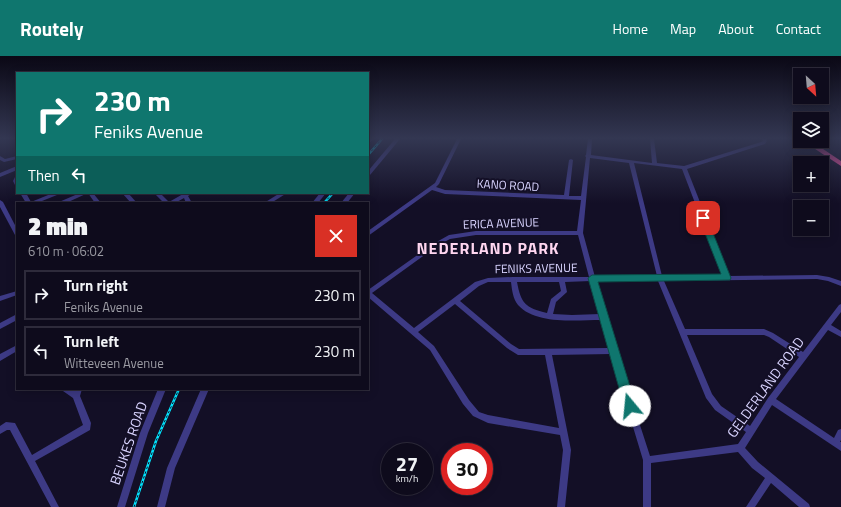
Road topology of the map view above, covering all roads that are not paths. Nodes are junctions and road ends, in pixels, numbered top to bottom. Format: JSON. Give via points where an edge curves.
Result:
{"nodes":[{"id":1,"x":380,"y":160,"type":"edge"},
{"id":2,"x":449,"y":160,"type":"edge"},
{"id":3,"x":571,"y":160,"type":"dead end"},
{"id":4,"x":587,"y":160,"type":"edge"},
{"id":5,"x":617,"y":160,"type":"edge"},
{"id":6,"x":654,"y":160,"type":"edge"},
{"id":7,"x":708,"y":160,"type":"edge"},
{"id":8,"x":631,"y":162,"type":"junction"},
{"id":9,"x":655,"y":165,"type":"junction"},
{"id":10,"x":16,"y":168,"type":"edge"},
{"id":11,"x":684,"y":168,"type":"junction"},
{"id":12,"x":369,"y":173,"type":"edge"},
{"id":13,"x":0,"y":175,"type":"edge"},
{"id":14,"x":432,"y":188,"type":"junction"},
{"id":15,"x":53,"y":194,"type":"edge"},
{"id":16,"x":83,"y":194,"type":"edge"},
{"id":17,"x":91,"y":194,"type":"edge"},
{"id":18,"x":127,"y":194,"type":"edge"},
{"id":19,"x":158,"y":194,"type":"edge"},
{"id":20,"x":187,"y":194,"type":"edge"},
{"id":21,"x":282,"y":194,"type":"edge"},
{"id":22,"x":322,"y":194,"type":"edge"},
{"id":23,"x":351,"y":194,"type":"edge"},
{"id":24,"x":566,"y":197,"type":"junction"},
{"id":25,"x":583,"y":198,"type":"junction"},
{"id":26,"x":0,"y":202,"type":"edge"},
{"id":27,"x":34,"y":202,"type":"edge"},
{"id":28,"x":64,"y":202,"type":"edge"},
{"id":29,"x":97,"y":202,"type":"edge"},
{"id":30,"x":133,"y":202,"type":"edge"},
{"id":31,"x":166,"y":202,"type":"edge"},
{"id":32,"x":173,"y":202,"type":"edge"},
{"id":33,"x":269,"y":202,"type":"edge"},
{"id":34,"x":315,"y":202,"type":"edge"},
{"id":35,"x":345,"y":202,"type":"edge"},
{"id":36,"x":14,"y":223,"type":"edge"},
{"id":37,"x":369,"y":233,"type":"edge"},
{"id":38,"x":580,"y":233,"type":"junction"},
{"id":39,"x":592,"y":278,"type":"junction"},
{"id":40,"x":660,"y":278,"type":"junction"},
{"id":41,"x":727,"y":278,"type":"junction"},
{"id":42,"x":513,"y":279,"type":"junction"},
{"id":43,"x":562,"y":279,"type":"junction"},
{"id":44,"x":841,"y":284,"type":"edge"},
{"id":45,"x":369,"y":292,"type":"edge"},
{"id":46,"x":16,"y":293,"type":"edge"},
{"id":47,"x":369,"y":294,"type":"edge"},
{"id":48,"x":0,"y":299,"type":"edge"},
{"id":49,"x":456,"y":301,"type":"junction"},
{"id":50,"x":841,"y":307,"type":"edge"},
{"id":51,"x":549,"y":317,"type":"junction"},
{"id":52,"x":604,"y":317,"type":"junction"},
{"id":53,"x":16,"y":318,"type":"edge"},
{"id":54,"x":0,"y":326,"type":"edge"},
{"id":55,"x":827,"y":326,"type":"junction"},
{"id":56,"x":414,"y":332,"type":"junction"},
{"id":57,"x":683,"y":332,"type":"junction"},
{"id":58,"x":841,"y":334,"type":"edge"},
{"id":59,"x":16,"y":349,"type":"edge"},
{"id":60,"x":613,"y":351,"type":"junction"},
{"id":61,"x":548,"y":352,"type":"junction"},
{"id":62,"x":803,"y":356,"type":"junction"},
{"id":63,"x":0,"y":358,"type":"edge"},
{"id":64,"x":162,"y":390,"type":"edge"},
{"id":65,"x":205,"y":390,"type":"edge"},
{"id":66,"x":77,"y":392,"type":"edge"},
{"id":67,"x":771,"y":400,"type":"junction"},
{"id":68,"x":0,"y":430,"type":"edge"},
{"id":69,"x":751,"y":431,"type":"junction"},
{"id":70,"x":563,"y":432,"type":"junction"},
{"id":71,"x":841,"y":433,"type":"edge"},
{"id":72,"x":838,"y":445,"type":"edge"},
{"id":73,"x":740,"y":448,"type":"junction"},
{"id":74,"x":30,"y":460,"type":"junction"},
{"id":75,"x":646,"y":460,"type":"junction"},
{"id":76,"x":770,"y":477,"type":"junction"},
{"id":77,"x":55,"y":507,"type":"edge"},
{"id":78,"x":121,"y":507,"type":"edge"},
{"id":79,"x":161,"y":507,"type":"edge"},
{"id":80,"x":561,"y":507,"type":"edge"},
{"id":81,"x":647,"y":507,"type":"edge"},
{"id":82,"x":750,"y":507,"type":"edge"},
{"id":83,"x":806,"y":507,"type":"edge"}],
"edges":[{"from":1,"to":12,"type":"street"},
{"from":2,"to":14,"type":"street"},
{"from":3,"to":24,"type":"street"},
{"from":4,"to":25,"type":"street"},
{"from":5,"to":8,"type":"street"},
{"from":6,"to":9,"type":"street"},
{"from":7,"to":11,"type":"street"},
{"from":8,"to":9,"type":"street"},
{"from":8,"to":40,"type":"street"},
{"from":9,"to":11,"type":"street"},
{"from":10,"to":13,"type":"street"},
{"from":11,"to":41,"type":"street"},
{"from":14,"to":24,"type":"street","name":"KANO ROAD","via":[[445,192]]},
{"from":14,"to":37,"type":"street"},
{"from":15,"to":27,"type":"street"},
{"from":16,"to":28,"type":"street"},
{"from":17,"to":29,"type":"street"},
{"from":18,"to":30,"type":"street"},
{"from":19,"to":31,"type":"street"},
{"from":20,"to":32,"type":"street"},
{"from":21,"to":33,"type":"street"},
{"from":22,"to":34,"type":"street"},
{"from":23,"to":35,"type":"street"},
{"from":24,"to":25,"type":"street","name":"KANO ROAD"},
{"from":25,"to":38,"type":"street"},
{"from":26,"to":36,"type":"street"},
{"from":38,"to":39,"type":"street"},
{"from":38,"to":45,"type":"street","name":"ERICA AVENUE","via":[[476,233],[449,238],[434,245]]},
{"from":39,"to":40,"type":"street","name":"FENIKS AVENUE"},
{"from":39,"to":43,"type":"street","name":"FENIKS AVENUE"},
{"from":39,"to":52,"type":"street"},
{"from":40,"to":41,"type":"street","name":"FENIKS AVENUE"},
{"from":40,"to":57,"type":"street"},
{"from":41,"to":44,"type":"street","name":"FENIKS AVENUE","via":[[820,277]]},
{"from":42,"to":43,"type":"street","name":"FENIKS AVENUE"},
{"from":42,"to":49,"type":"street","name":"FENIKS AVENUE","via":[[484,280]]},
{"from":42,"to":51,"type":"street","via":[[522,304],[540,315]]},
{"from":43,"to":51,"type":"street","via":[[564,292],[553,301]]},
{"from":46,"to":48,"type":"street"},
{"from":47,"to":56,"type":"street"},
{"from":49,"to":56,"type":"street","name":"FENIKS AVENUE"},
{"from":49,"to":61,"type":"street","via":[[512,349],[522,352]]},
{"from":50,"to":55,"type":"street","name":"GELDERLAND ROAD"},
{"from":51,"to":52,"type":"street"},
{"from":52,"to":60,"type":"street"},
{"from":53,"to":54,"type":"street"},
{"from":55,"to":58,"type":"street"},
{"from":55,"to":62,"type":"street","name":"GELDERLAND ROAD"},
{"from":56,"to":70,"type":"street","via":[[435,351],[476,414],[488,419]]},
{"from":57,"to":62,"type":"street","via":[[764,332]]},
{"from":57,"to":69,"type":"street","via":[[712,403]]},
{"from":59,"to":63,"type":"street"},
{"from":60,"to":61,"type":"street"},
{"from":60,"to":75,"type":"street"},
{"from":61,"to":70,"type":"street"},
{"from":62,"to":67,"type":"street","name":"GELDERLAND ROAD"},
{"from":64,"to":78,"type":"street","name":"BEUKES ROAD","via":[[144,433]]},
{"from":65,"to":79,"type":"street","via":[[169,474]]},
{"from":66,"to":74,"type":"street","via":[[87,427]]},
{"from":67,"to":69,"type":"street","name":"GELDERLAND ROAD"},
{"from":67,"to":72,"type":"street"},
{"from":68,"to":74,"type":"street","via":[[12,426]]},
{"from":69,"to":73,"type":"street","name":"GELDERLAND ROAD"},
{"from":70,"to":80,"type":"street","via":[[567,450]]},
{"from":71,"to":72,"type":"street"},
{"from":73,"to":75,"type":"street","name":"GELDERLAND ROAD"},
{"from":73,"to":76,"type":"street"},
{"from":74,"to":77,"type":"street"},
{"from":75,"to":81,"type":"street"},
{"from":76,"to":82,"type":"street"},
{"from":76,"to":83,"type":"street"}]}
